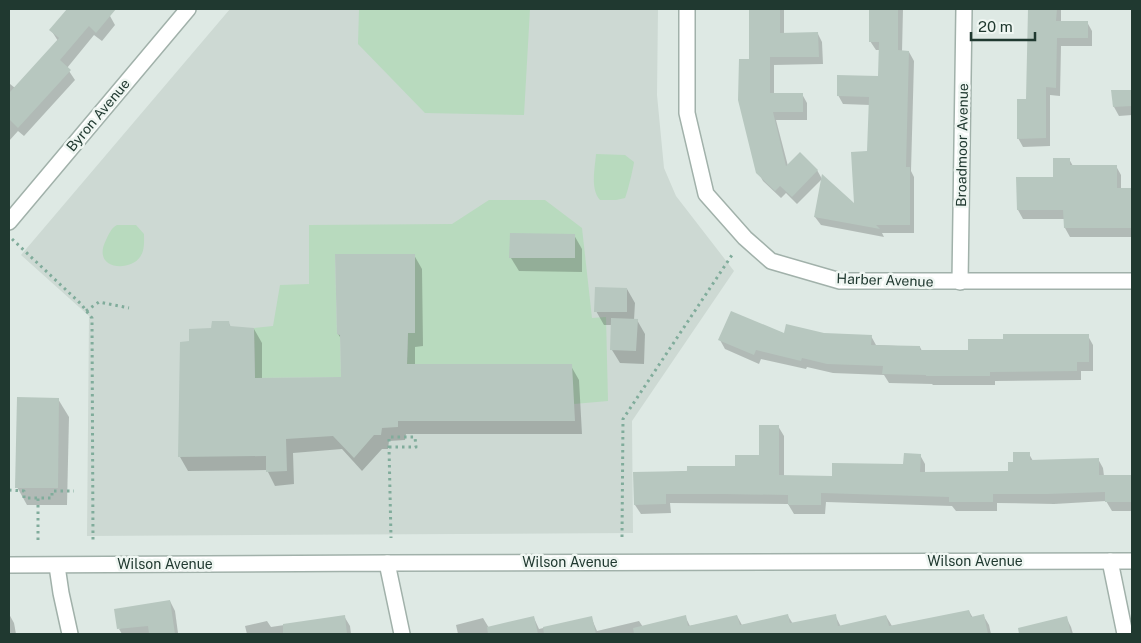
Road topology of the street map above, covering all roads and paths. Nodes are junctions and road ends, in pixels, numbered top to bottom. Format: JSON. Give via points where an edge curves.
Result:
{"nodes":[{"id":1,"x":188,"y":9,"type":"edge"},
{"id":2,"x":687,"y":9,"type":"edge"},
{"id":3,"x":964,"y":9,"type":"edge"},
{"id":4,"x":9,"y":222,"type":"edge"},
{"id":5,"x":9,"y":237,"type":"edge"},
{"id":6,"x":735,"y":252,"type":"dead end"},
{"id":7,"x":1132,"y":281,"type":"edge"},
{"id":8,"x":960,"y":282,"type":"junction"},
{"id":9,"x":129,"y":308,"type":"dead end"},
{"id":10,"x":86,"y":311,"type":"junction"},
{"id":11,"x":389,"y":447,"type":"junction"},
{"id":12,"x":9,"y":490,"type":"edge"},
{"id":13,"x":74,"y":490,"type":"dead end"},
{"id":14,"x":38,"y":498,"type":"junction"},
{"id":15,"x":622,"y":537,"type":"dead end"},
{"id":16,"x":391,"y":538,"type":"dead end"},
{"id":17,"x":38,"y":540,"type":"dead end"},
{"id":18,"x":93,"y":540,"type":"dead end"},
{"id":19,"x":1110,"y":561,"type":"junction"},
{"id":20,"x":1132,"y":561,"type":"edge"},
{"id":21,"x":387,"y":563,"type":"junction"},
{"id":22,"x":9,"y":565,"type":"edge"},
{"id":23,"x":57,"y":566,"type":"junction"},
{"id":24,"x":70,"y":634,"type":"edge"},
{"id":25,"x":402,"y":634,"type":"edge"},
{"id":26,"x":1125,"y":634,"type":"edge"}],
"edges":[{"from":1,"to":4,"type":"street","name":"Byron Avenue"},
{"from":2,"to":8,"type":"street","name":"Harber Avenue","via":[[687,113],[706,194],[745,238],[770,261],[840,281]]},
{"from":3,"to":8,"type":"street","name":"Broadmoor Avenue"},
{"from":5,"to":10,"type":"path"},
{"from":6,"to":15,"type":"path","via":[[623,419]]},
{"from":7,"to":8,"type":"street","name":"Harber Avenue"},
{"from":9,"to":10,"type":"path","via":[[99,302]]},
{"from":10,"to":18,"type":"path","via":[[92,318]]},
{"from":11,"to":11,"type":"path","via":[[389,437],[415,437],[416,447]]},
{"from":11,"to":16,"type":"path"},
{"from":12,"to":14,"type":"path","via":[[24,491],[24,498]]},
{"from":13,"to":14,"type":"path","via":[[52,491],[52,498]]},
{"from":14,"to":17,"type":"path"},
{"from":19,"to":20,"type":"street","name":"Wilson Avenue"},
{"from":19,"to":21,"type":"street","name":"Wilson Avenue"},
{"from":19,"to":26,"type":"street"},
{"from":21,"to":23,"type":"street","name":"Wilson Avenue"},
{"from":21,"to":25,"type":"street"},
{"from":22,"to":23,"type":"street","name":"Wilson Avenue"},
{"from":23,"to":24,"type":"street"}]}
